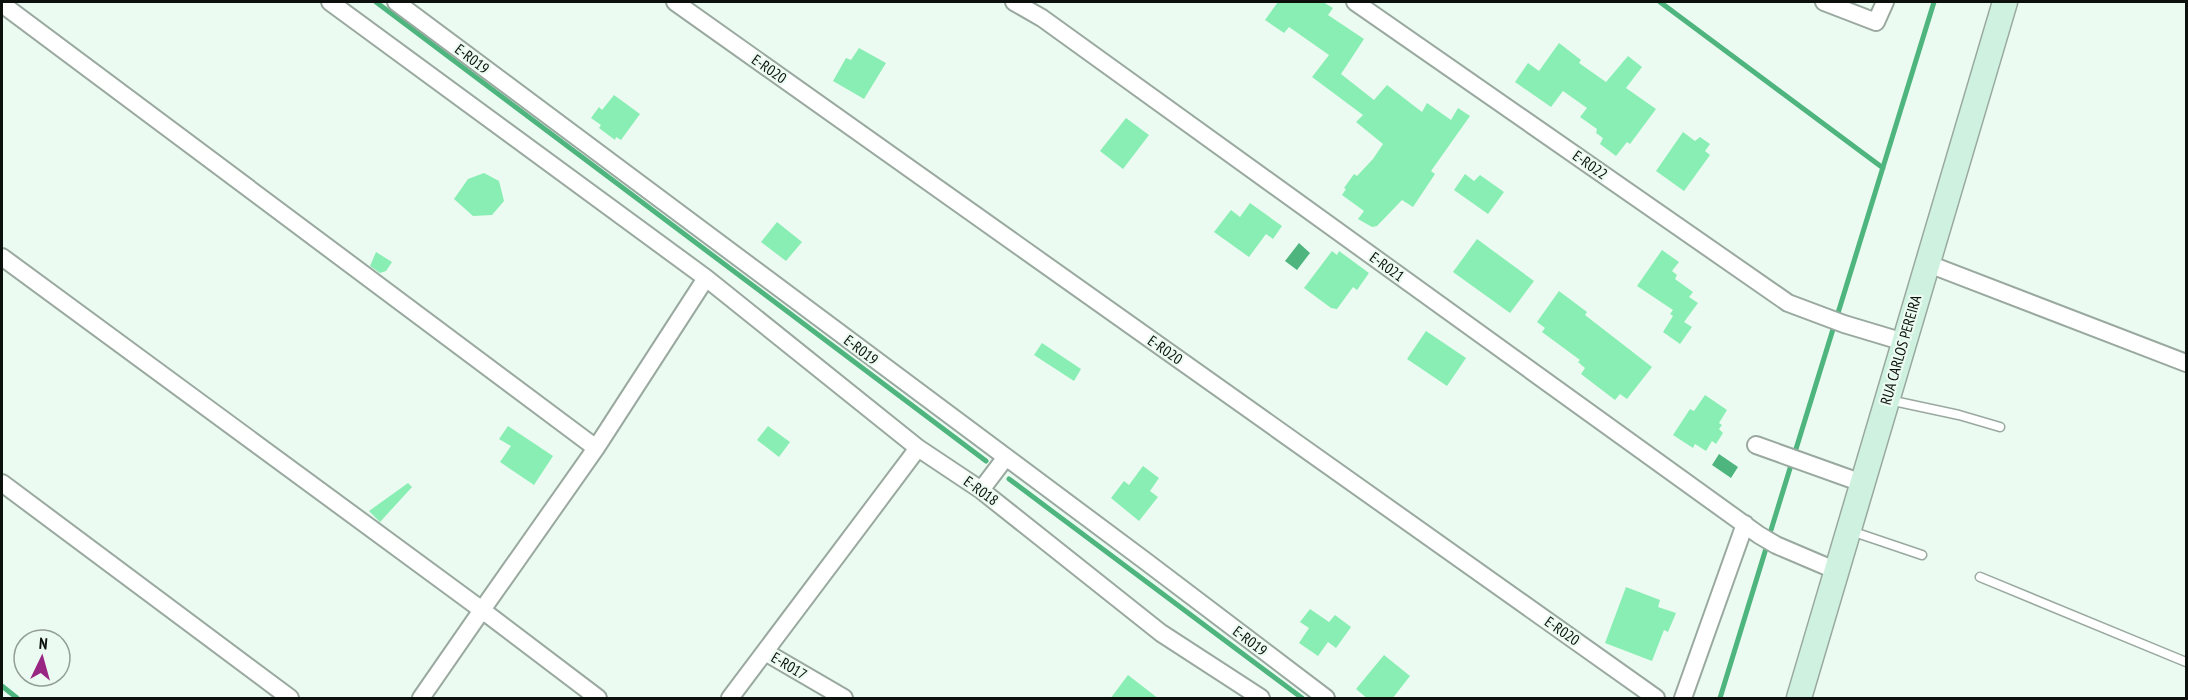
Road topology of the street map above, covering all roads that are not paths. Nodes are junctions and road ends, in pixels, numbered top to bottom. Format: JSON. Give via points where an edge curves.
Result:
{"nodes":[{"id":1,"x":330,"y":2,"type":"edge"},
{"id":2,"x":396,"y":2,"type":"edge"},
{"id":3,"x":675,"y":2,"type":"edge"},
{"id":4,"x":1014,"y":2,"type":"edge"},
{"id":5,"x":1355,"y":2,"type":"edge"},
{"id":6,"x":1824,"y":2,"type":"edge"},
{"id":7,"x":1885,"y":2,"type":"edge"},
{"id":8,"x":2005,"y":2,"type":"edge"},
{"id":9,"x":2,"y":4,"type":"edge"},
{"id":10,"x":2,"y":257,"type":"edge"},
{"id":11,"x":1926,"y":263,"type":"junction"},
{"id":12,"x":706,"y":278,"type":"junction"},
{"id":13,"x":1904,"y":342,"type":"junction"},
{"id":14,"x":2187,"y":363,"type":"edge"},
{"id":15,"x":1887,"y":400,"type":"junction"},
{"id":16,"x":2000,"y":426,"type":"dead end"},
{"id":17,"x":1756,"y":445,"type":"dead end"},
{"id":18,"x":596,"y":447,"type":"junction"},
{"id":19,"x":918,"y":448,"type":"junction"},
{"id":20,"x":1006,"y":458,"type":"junction"},
{"id":21,"x":2,"y":483,"type":"edge"},
{"id":22,"x":1863,"y":483,"type":"junction"},
{"id":23,"x":981,"y":490,"type":"junction"},
{"id":24,"x":1745,"y":524,"type":"junction"},
{"id":25,"x":1848,"y":530,"type":"junction"},
{"id":26,"x":1922,"y":555,"type":"dead end"},
{"id":27,"x":1837,"y":571,"type":"junction"},
{"id":28,"x":1980,"y":577,"type":"dead end"},
{"id":29,"x":482,"y":610,"type":"junction"},
{"id":30,"x":765,"y":652,"type":"junction"},
{"id":31,"x":2187,"y":662,"type":"edge"},
{"id":32,"x":291,"y":699,"type":"edge"},
{"id":33,"x":421,"y":699,"type":"edge"},
{"id":34,"x":598,"y":699,"type":"edge"},
{"id":35,"x":730,"y":699,"type":"edge"},
{"id":36,"x":844,"y":699,"type":"edge"},
{"id":37,"x":1261,"y":699,"type":"edge"},
{"id":38,"x":1326,"y":699,"type":"edge"},
{"id":39,"x":1656,"y":699,"type":"edge"},
{"id":40,"x":1683,"y":699,"type":"edge"},
{"id":41,"x":1799,"y":699,"type":"edge"}],
"edges":[{"from":1,"to":12,"type":"street","name":"E-R018"},
{"from":2,"to":20,"type":"street","name":"E-R019"},
{"from":3,"to":39,"type":"street","name":"E-R020"},
{"from":4,"to":24,"type":"street","name":"E-R021"},
{"from":5,"to":13,"type":"street","name":"E-R022","via":[[1788,303]]},
{"from":6,"to":7,"type":"street","via":[[1876,22]]},
{"from":8,"to":11,"type":"street","name":"RUA CARLOS PEREIRA"},
{"from":9,"to":18,"type":"street"},
{"from":10,"to":29,"type":"street"},
{"from":11,"to":13,"type":"street","name":"RUA CARLOS PEREIRA"},
{"from":11,"to":14,"type":"street"},
{"from":12,"to":18,"type":"street"},
{"from":12,"to":19,"type":"street","name":"E-R018"},
{"from":13,"to":15,"type":"street","name":"RUA CARLOS PEREIRA"},
{"from":15,"to":16,"type":"lane"},
{"from":15,"to":22,"type":"street","name":"RUA CARLOS PEREIRA"},
{"from":17,"to":22,"type":"street"},
{"from":18,"to":29,"type":"street"},
{"from":19,"to":23,"type":"street","name":"E-R018"},
{"from":19,"to":30,"type":"street"},
{"from":20,"to":23,"type":"street"},
{"from":20,"to":38,"type":"street","name":"E-R019"},
{"from":21,"to":32,"type":"street"},
{"from":22,"to":25,"type":"street","name":"RUA CARLOS PEREIRA"},
{"from":23,"to":37,"type":"street","name":"E-R018","via":[[1161,633]]},
{"from":24,"to":27,"type":"street","name":"E-R021","via":[[1776,545]]},
{"from":24,"to":40,"type":"street"},
{"from":25,"to":26,"type":"lane"},
{"from":25,"to":27,"type":"street","name":"RUA CARLOS PEREIRA"},
{"from":27,"to":41,"type":"street","name":"RUA CARLOS PEREIRA"},
{"from":28,"to":31,"type":"lane"},
{"from":29,"to":33,"type":"street"},
{"from":29,"to":34,"type":"street"},
{"from":30,"to":35,"type":"street"},
{"from":30,"to":36,"type":"street","name":"E-R017"}]}
